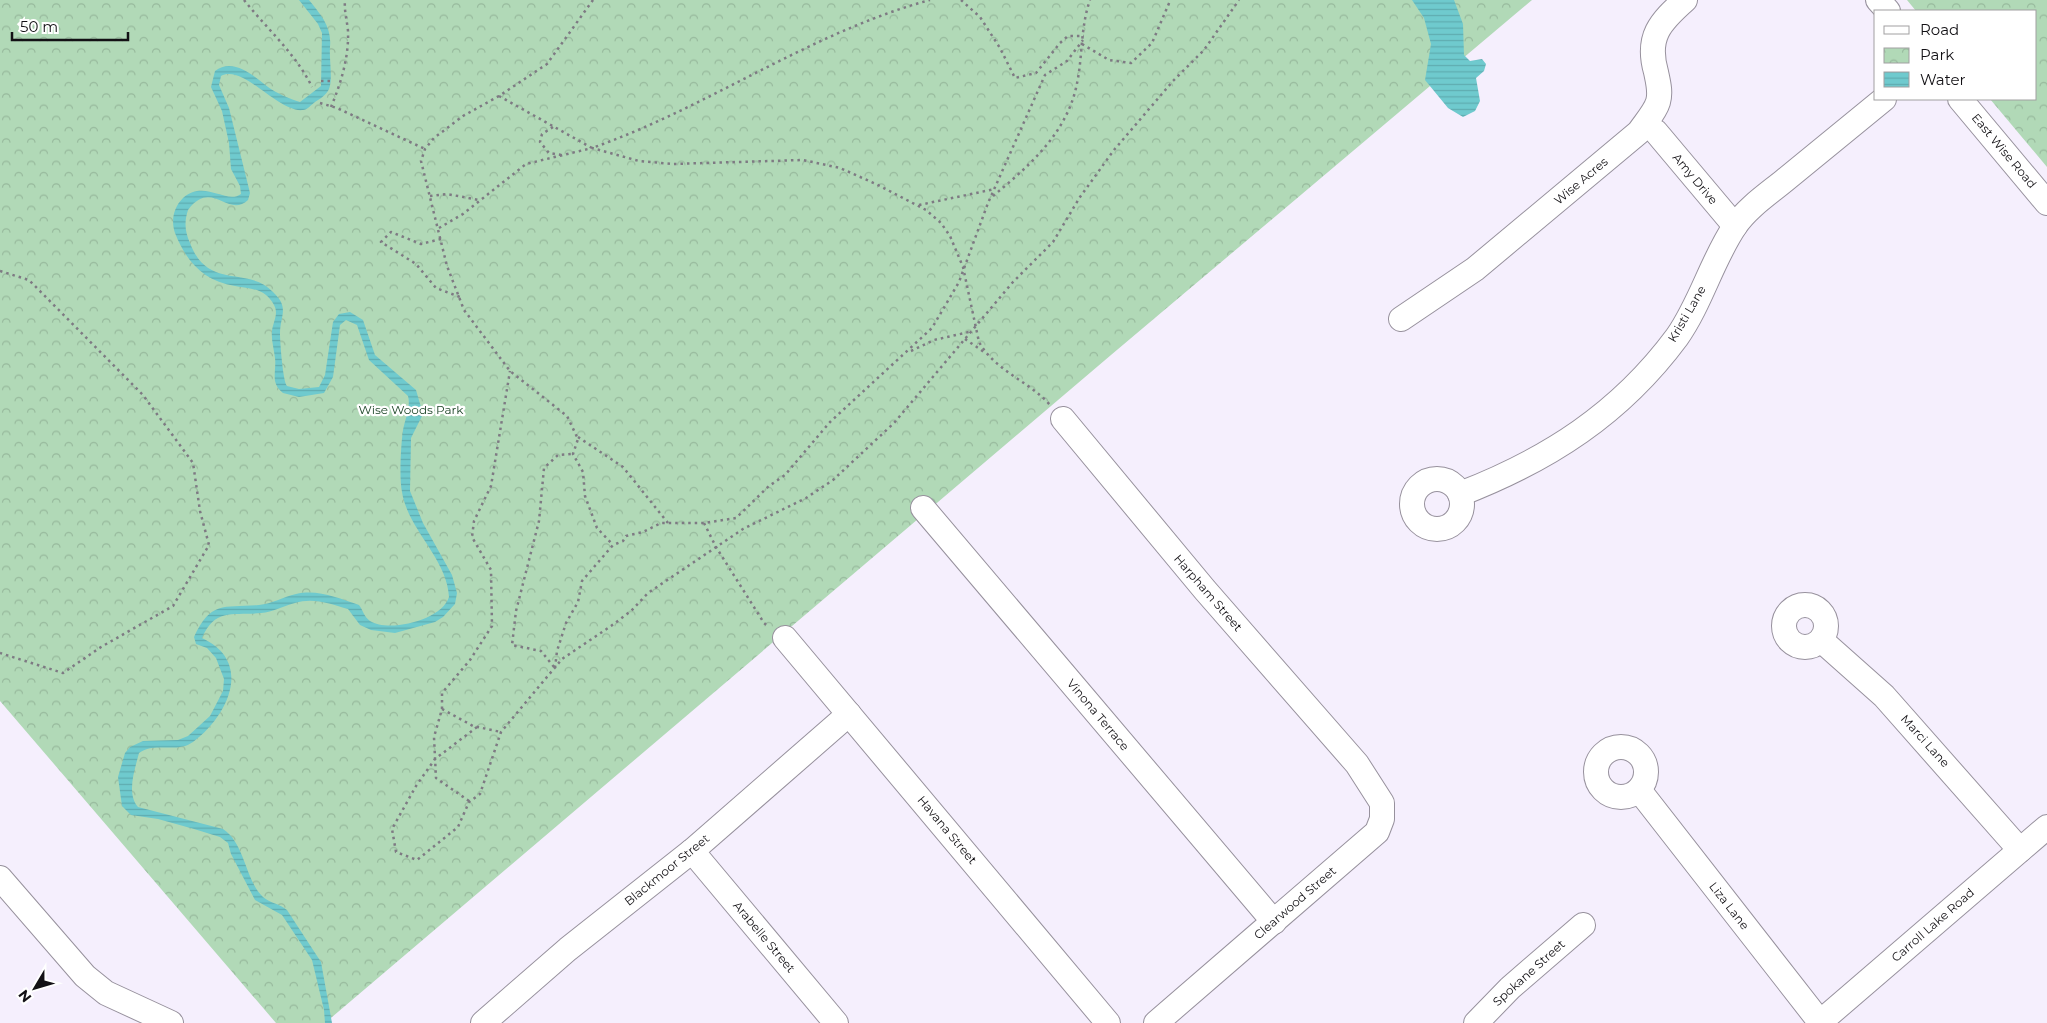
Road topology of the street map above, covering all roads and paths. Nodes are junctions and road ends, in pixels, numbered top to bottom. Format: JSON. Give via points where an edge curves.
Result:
{"nodes":[{"id":1,"x":244,"y":0,"type":"edge"},
{"id":2,"x":345,"y":0,"type":"edge"},
{"id":3,"x":593,"y":0,"type":"edge"},
{"id":4,"x":930,"y":0,"type":"edge"},
{"id":5,"x":961,"y":0,"type":"edge"},
{"id":6,"x":1090,"y":0,"type":"edge"},
{"id":7,"x":1239,"y":0,"type":"edge"},
{"id":8,"x":1685,"y":0,"type":"edge"},
{"id":9,"x":1878,"y":0,"type":"edge"},
{"id":10,"x":1170,"y":1,"type":"edge"},
{"id":11,"x":1887,"y":10,"type":"edge"},
{"id":12,"x":1084,"y":36,"type":"junction"},
{"id":13,"x":1083,"y":42,"type":"junction"},
{"id":14,"x":321,"y":81,"type":"dead end"},
{"id":15,"x":332,"y":81,"type":"dead end"},
{"id":16,"x":312,"y":87,"type":"dead end"},
{"id":17,"x":499,"y":96,"type":"junction"},
{"id":18,"x":1883,"y":100,"type":"edge"},
{"id":19,"x":1961,"y":100,"type":"edge"},
{"id":20,"x":320,"y":103,"type":"dead end"},
{"id":21,"x":332,"y":107,"type":"junction"},
{"id":22,"x":554,"y":127,"type":"junction"},
{"id":23,"x":1656,"y":132,"type":"dead end"},
{"id":24,"x":592,"y":148,"type":"junction"},
{"id":25,"x":425,"y":149,"type":"junction"},
{"id":26,"x":568,"y":155,"type":"junction"},
{"id":27,"x":995,"y":189,"type":"junction"},
{"id":28,"x":430,"y":196,"type":"junction"},
{"id":29,"x":991,"y":198,"type":"junction"},
{"id":30,"x":479,"y":200,"type":"junction"},
{"id":31,"x":2047,"y":203,"type":"edge"},
{"id":32,"x":918,"y":206,"type":"junction"},
{"id":33,"x":1735,"y":226,"type":"junction"},
{"id":34,"x":439,"y":228,"type":"junction"},
{"id":35,"x":442,"y":239,"type":"junction"},
{"id":36,"x":963,"y":267,"type":"junction"},
{"id":37,"x":0,"y":271,"type":"edge"},
{"id":38,"x":460,"y":297,"type":"junction"},
{"id":39,"x":1402,"y":319,"type":"dead end"},
{"id":40,"x":977,"y":326,"type":"junction"},
{"id":41,"x":971,"y":332,"type":"junction"},
{"id":42,"x":965,"y":339,"type":"junction"},
{"id":43,"x":985,"y":352,"type":"junction"},
{"id":44,"x":908,"y":353,"type":"junction"},
{"id":45,"x":510,"y":371,"type":"junction"},
{"id":46,"x":1062,"y":419,"type":"joint"},
{"id":47,"x":578,"y":437,"type":"junction"},
{"id":48,"x":573,"y":454,"type":"junction"},
{"id":49,"x":1460,"y":494,"type":"dead end"},
{"id":50,"x":923,"y":508,"type":"dead end"},
{"id":51,"x":668,"y":523,"type":"junction"},
{"id":52,"x":704,"y":523,"type":"junction"},
{"id":53,"x":613,"y":545,"type":"junction"},
{"id":54,"x":716,"y":547,"type":"junction"},
{"id":55,"x":784,"y":638,"type":"joint"},
{"id":56,"x":1821,"y":640,"type":"dead end"},
{"id":57,"x":0,"y":653,"type":"edge"},
{"id":58,"x":555,"y":668,"type":"junction"},
{"id":59,"x":442,"y":709,"type":"junction"},
{"id":60,"x":849,"y":714,"type":"junction"},
{"id":61,"x":477,"y":727,"type":"junction"},
{"id":62,"x":501,"y":732,"type":"junction"},
{"id":63,"x":435,"y":759,"type":"junction"},
{"id":64,"x":1357,"y":764,"type":"joint"},
{"id":65,"x":1639,"y":790,"type":"dead end"},
{"id":66,"x":470,"y":802,"type":"junction"},
{"id":67,"x":2047,"y":827,"type":"edge"},
{"id":68,"x":2020,"y":850,"type":"junction"},
{"id":69,"x":692,"y":851,"type":"junction"},
{"id":70,"x":0,"y":878,"type":"edge"},
{"id":71,"x":1274,"y":922,"type":"junction"},
{"id":72,"x":1583,"y":925,"type":"dead end"},
{"id":73,"x":158,"y":1020,"type":"edge"},
{"id":74,"x":491,"y":1020,"type":"edge"},
{"id":75,"x":1819,"y":1022,"type":"edge"},
{"id":76,"x":836,"y":1023,"type":"edge"},
{"id":77,"x":1108,"y":1023,"type":"edge"},
{"id":78,"x":1156,"y":1023,"type":"edge"},
{"id":79,"x":1476,"y":1023,"type":"edge"}],
"edges":[{"from":1,"to":16,"type":"path","via":[[293,54]]},
{"from":2,"to":21,"type":"path","via":[[348,31],[343,74]]},
{"from":3,"to":17,"type":"path","via":[[547,64]]},
{"from":4,"to":24,"type":"path","via":[[889,11],[834,34],[672,117]]},
{"from":5,"to":12,"type":"path","via":[[980,17],[1014,78],[1036,73],[1068,36]]},
{"from":6,"to":12,"type":"path"},
{"from":7,"to":40,"type":"path","via":[[1204,50],[1114,150],[1053,242],[1013,282]]},
{"from":8,"to":39,"type":"street","name":"Wise Acres","via":[[1664,18],[1654,33],[1654,61],[1660,83],[1658,104],[1639,132],[1475,269]]},
{"from":9,"to":11,"type":"street"},
{"from":10,"to":13,"type":"path","via":[[1152,43],[1131,63],[1109,60]]},
{"from":12,"to":13,"type":"path"},
{"from":13,"to":27,"type":"path","via":[[1067,61],[1045,75]]},
{"from":13,"to":29,"type":"path","via":[[1076,88],[1065,117],[1047,147]]},
{"from":14,"to":15,"type":"path"},
{"from":17,"to":22,"type":"path"},
{"from":17,"to":25,"type":"path","via":[[463,116]]},
{"from":18,"to":33,"type":"street","name":"Kristi Lane"},
{"from":19,"to":31,"type":"street","name":"East Wise Road"},
{"from":20,"to":21,"type":"path"},
{"from":21,"to":25,"type":"path"},
{"from":22,"to":24,"type":"path"},
{"from":22,"to":26,"type":"path","via":[[542,134],[540,142],[549,153]]},
{"from":23,"to":33,"type":"street","name":"Amy Drive"},
{"from":24,"to":26,"type":"path"},
{"from":24,"to":32,"type":"path","via":[[639,161],[673,164],[803,160],[840,168]]},
{"from":25,"to":28,"type":"path","via":[[421,162]]},
{"from":26,"to":30,"type":"path","via":[[526,164]]},
{"from":27,"to":29,"type":"path"},
{"from":27,"to":32,"type":"path"},
{"from":28,"to":30,"type":"path","via":[[447,194]]},
{"from":28,"to":34,"type":"path"},
{"from":29,"to":36,"type":"path"},
{"from":30,"to":34,"type":"path"},
{"from":32,"to":36,"type":"path","via":[[941,223]]},
{"from":33,"to":49,"type":"street","name":"Kristi Lane","via":[[1678,336],[1625,396],[1570,441],[1504,477]]},
{"from":34,"to":35,"type":"path"},
{"from":35,"to":38,"type":"path","via":[[447,266]]},
{"from":35,"to":38,"type":"path","via":[[421,244],[391,232],[381,242],[416,264],[436,288]]},
{"from":36,"to":40,"type":"path"},
{"from":36,"to":44,"type":"path","via":[[959,282],[932,328]]},
{"from":37,"to":57,"type":"path","via":[[29,280],[143,396],[193,463],[209,545],[173,606],[63,673]]},
{"from":38,"to":45,"type":"path","via":[[464,310]]},
{"from":40,"to":41,"type":"path"},
{"from":40,"to":43,"type":"path","via":[[979,342]]},
{"from":41,"to":42,"type":"path"},
{"from":41,"to":44,"type":"path","via":[[934,340]]},
{"from":42,"to":43,"type":"path"},
{"from":42,"to":54,"type":"path","via":[[894,423],[833,480],[806,498],[743,528]]},
{"from":43,"to":46,"type":"path","via":[[1003,369],[1026,383]]},
{"from":44,"to":52,"type":"path","via":[[830,422],[785,474],[736,518]]},
{"from":45,"to":47,"type":"path","via":[[567,416]]},
{"from":45,"to":59,"type":"path","via":[[491,486],[474,522],[472,537],[490,570],[492,626],[470,660],[442,693]]},
{"from":46,"to":64,"type":"street","name":"Harpham Street"},
{"from":47,"to":48,"type":"path"},
{"from":47,"to":51,"type":"path","via":[[623,467]]},
{"from":48,"to":53,"type":"path","via":[[583,472],[585,496],[597,528]]},
{"from":48,"to":58,"type":"path","via":[[558,455],[544,468],[539,521],[516,610],[512,645],[541,651]]},
{"from":50,"to":71,"type":"street","name":"Vinona Terrace"},
{"from":51,"to":52,"type":"path"},
{"from":51,"to":53,"type":"path","via":[[626,536]]},
{"from":52,"to":54,"type":"path"},
{"from":53,"to":58,"type":"path","via":[[582,581],[578,602],[566,623],[557,651]]},
{"from":54,"to":55,"type":"path","via":[[764,623]]},
{"from":54,"to":58,"type":"path","via":[[648,593],[631,611],[562,659]]},
{"from":55,"to":60,"type":"street","name":"Havana Street"},
{"from":56,"to":68,"type":"street","name":"Marci Lane","via":[[1884,696]]},
{"from":58,"to":62,"type":"path"},
{"from":59,"to":61,"type":"path"},
{"from":59,"to":63,"type":"path","via":[[434,737]]},
{"from":60,"to":69,"type":"street","name":"Blackmoor Street"},
{"from":60,"to":77,"type":"street","name":"Havana Street"},
{"from":61,"to":62,"type":"path"},
{"from":61,"to":63,"type":"path"},
{"from":62,"to":66,"type":"path","via":[[480,794]]},
{"from":63,"to":66,"type":"path","via":[[436,778]]},
{"from":63,"to":66,"type":"path","via":[[392,829],[396,852],[417,860],[458,827]]},
{"from":64,"to":71,"type":"street","name":"Clearwood Street","via":[[1382,803],[1382,819],[1377,832]]},
{"from":65,"to":75,"type":"street","name":"Liza Lane"},
{"from":67,"to":68,"type":"street","name":"Carroll Lake Road"},
{"from":68,"to":75,"type":"street","name":"Carroll Lake Road"},
{"from":69,"to":74,"type":"street","name":"Blackmoor Street","via":[[568,948]]},
{"from":69,"to":76,"type":"street","name":"Arabelle Street"},
{"from":70,"to":73,"type":"street","via":[[85,976],[106,993]]},
{"from":71,"to":78,"type":"street","name":"Clearwood Street"},
{"from":72,"to":79,"type":"street","name":"Spokane Street","via":[[1510,988]]}]}
